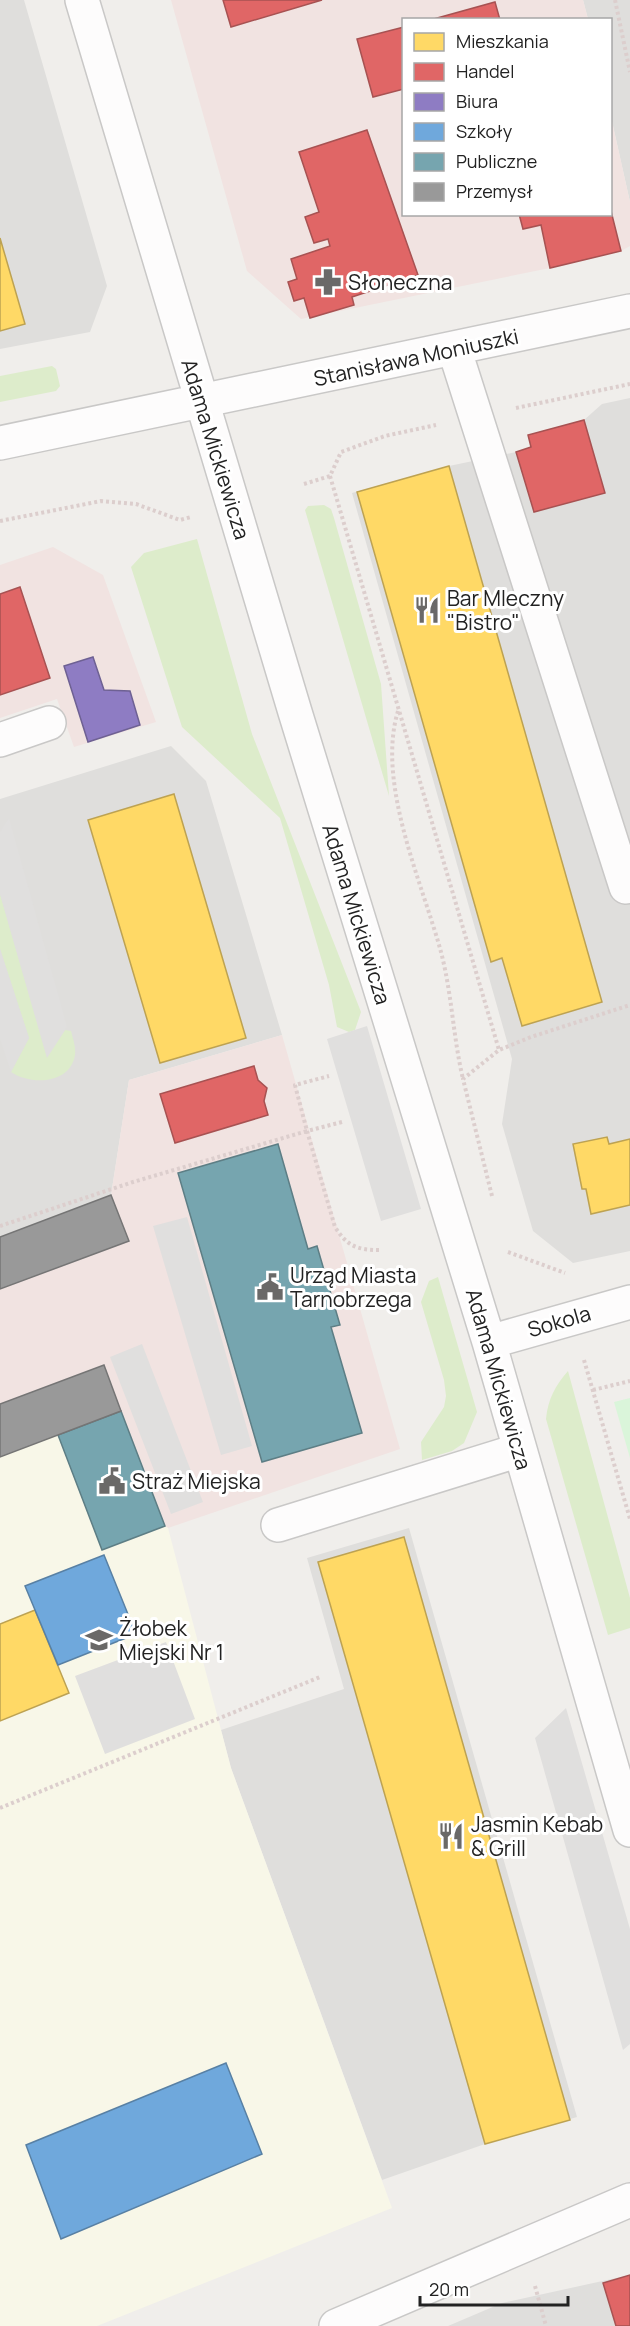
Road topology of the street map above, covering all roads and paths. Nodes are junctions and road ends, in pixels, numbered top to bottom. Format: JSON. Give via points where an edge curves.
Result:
{"nodes":[{"id":1,"x":82,"y":0,"type":"edge"},
{"id":2,"x":615,"y":0,"type":"edge"},
{"id":3,"x":630,"y":72,"type":"edge"},
{"id":4,"x":630,"y":311,"type":"edge"},
{"id":5,"x":454,"y":348,"type":"junction"},
{"id":6,"x":202,"y":402,"type":"junction"},
{"id":7,"x":0,"y":443,"type":"edge"},
{"id":8,"x":330,"y":476,"type":"dead end"},
{"id":9,"x":191,"y":517,"type":"dead end"},
{"id":10,"x":0,"y":521,"type":"edge"},
{"id":11,"x":399,"y":711,"type":"junction"},
{"id":12,"x":49,"y":723,"type":"dead end"},
{"id":13,"x":0,"y":740,"type":"edge"},
{"id":14,"x":626,"y":887,"type":"dead end"},
{"id":15,"x":630,"y":1005,"type":"edge"},
{"id":16,"x":499,"y":1050,"type":"junction"},
{"id":17,"x":328,"y":1076,"type":"dead end"},
{"id":18,"x":463,"y":1079,"type":"junction"},
{"id":19,"x":342,"y":1122,"type":"dead end"},
{"id":20,"x":307,"y":1131,"type":"junction"},
{"id":21,"x":494,"y":1204,"type":"dead end"},
{"id":22,"x":0,"y":1226,"type":"edge"},
{"id":23,"x":506,"y":1246,"type":"dead end"},
{"id":24,"x":379,"y":1250,"type":"dead end"},
{"id":25,"x":573,"y":1272,"type":"dead end"},
{"id":26,"x":630,"y":1302,"type":"edge"},
{"id":27,"x":489,"y":1342,"type":"junction"},
{"id":28,"x":581,"y":1354,"type":"dead end"},
{"id":29,"x":630,"y":1381,"type":"edge"},
{"id":30,"x":593,"y":1390,"type":"junction"},
{"id":31,"x":520,"y":1450,"type":"junction"},
{"id":32,"x":629,"y":1509,"type":"edge"},
{"id":33,"x":630,"y":1519,"type":"edge"},
{"id":34,"x":278,"y":1526,"type":"dead end"},
{"id":35,"x":320,"y":1677,"type":"dead end"},
{"id":36,"x":0,"y":1808,"type":"edge"},
{"id":37,"x":630,"y":1830,"type":"edge"},
{"id":38,"x":630,"y":2200,"type":"edge"},
{"id":39,"x":534,"y":2280,"type":"dead end"},
{"id":40,"x":336,"y":2326,"type":"edge"},
{"id":41,"x":546,"y":2326,"type":"edge"}],
"edges":[{"from":1,"to":6,"type":"street","name":"Adama Mickiewicza"},
{"from":2,"to":3,"type":"path"},
{"from":4,"to":5,"type":"street","name":"Stanisława Moniuszki"},
{"from":5,"to":6,"type":"street","name":"Stanisława Moniuszki"},
{"from":5,"to":14,"type":"street"},
{"from":6,"to":7,"type":"street","name":"Stanisława Moniuszki"},
{"from":6,"to":27,"type":"street","name":"Adama Mickiewicza"},
{"from":8,"to":11,"type":"path"},
{"from":9,"to":10,"type":"path","via":[[180,520],[136,504],[101,501]]},
{"from":11,"to":16,"type":"path"},
{"from":11,"to":18,"type":"path","via":[[391,733],[398,810],[441,954]]},
{"from":12,"to":13,"type":"street"},
{"from":15,"to":16,"type":"path"},
{"from":16,"to":18,"type":"path"},
{"from":17,"to":20,"type":"path","via":[[295,1085]]},
{"from":18,"to":21,"type":"path"},
{"from":19,"to":20,"type":"path"},
{"from":20,"to":22,"type":"path"},
{"from":20,"to":24,"type":"path","via":[[335,1227],[348,1245],[360,1250]]},
{"from":23,"to":25,"type":"path","via":[[508,1254],[561,1274]]},
{"from":26,"to":27,"type":"street","name":"Sokola"},
{"from":27,"to":31,"type":"street","name":"Adama Mickiewicza"},
{"from":28,"to":30,"type":"path"},
{"from":29,"to":30,"type":"path"},
{"from":30,"to":32,"type":"path"},
{"from":31,"to":34,"type":"street"},
{"from":31,"to":37,"type":"street","name":"Adama Mickiewicza"},
{"from":32,"to":33,"type":"path"},
{"from":35,"to":36,"type":"path"},
{"from":38,"to":40,"type":"street"},
{"from":39,"to":41,"type":"path"}]}
